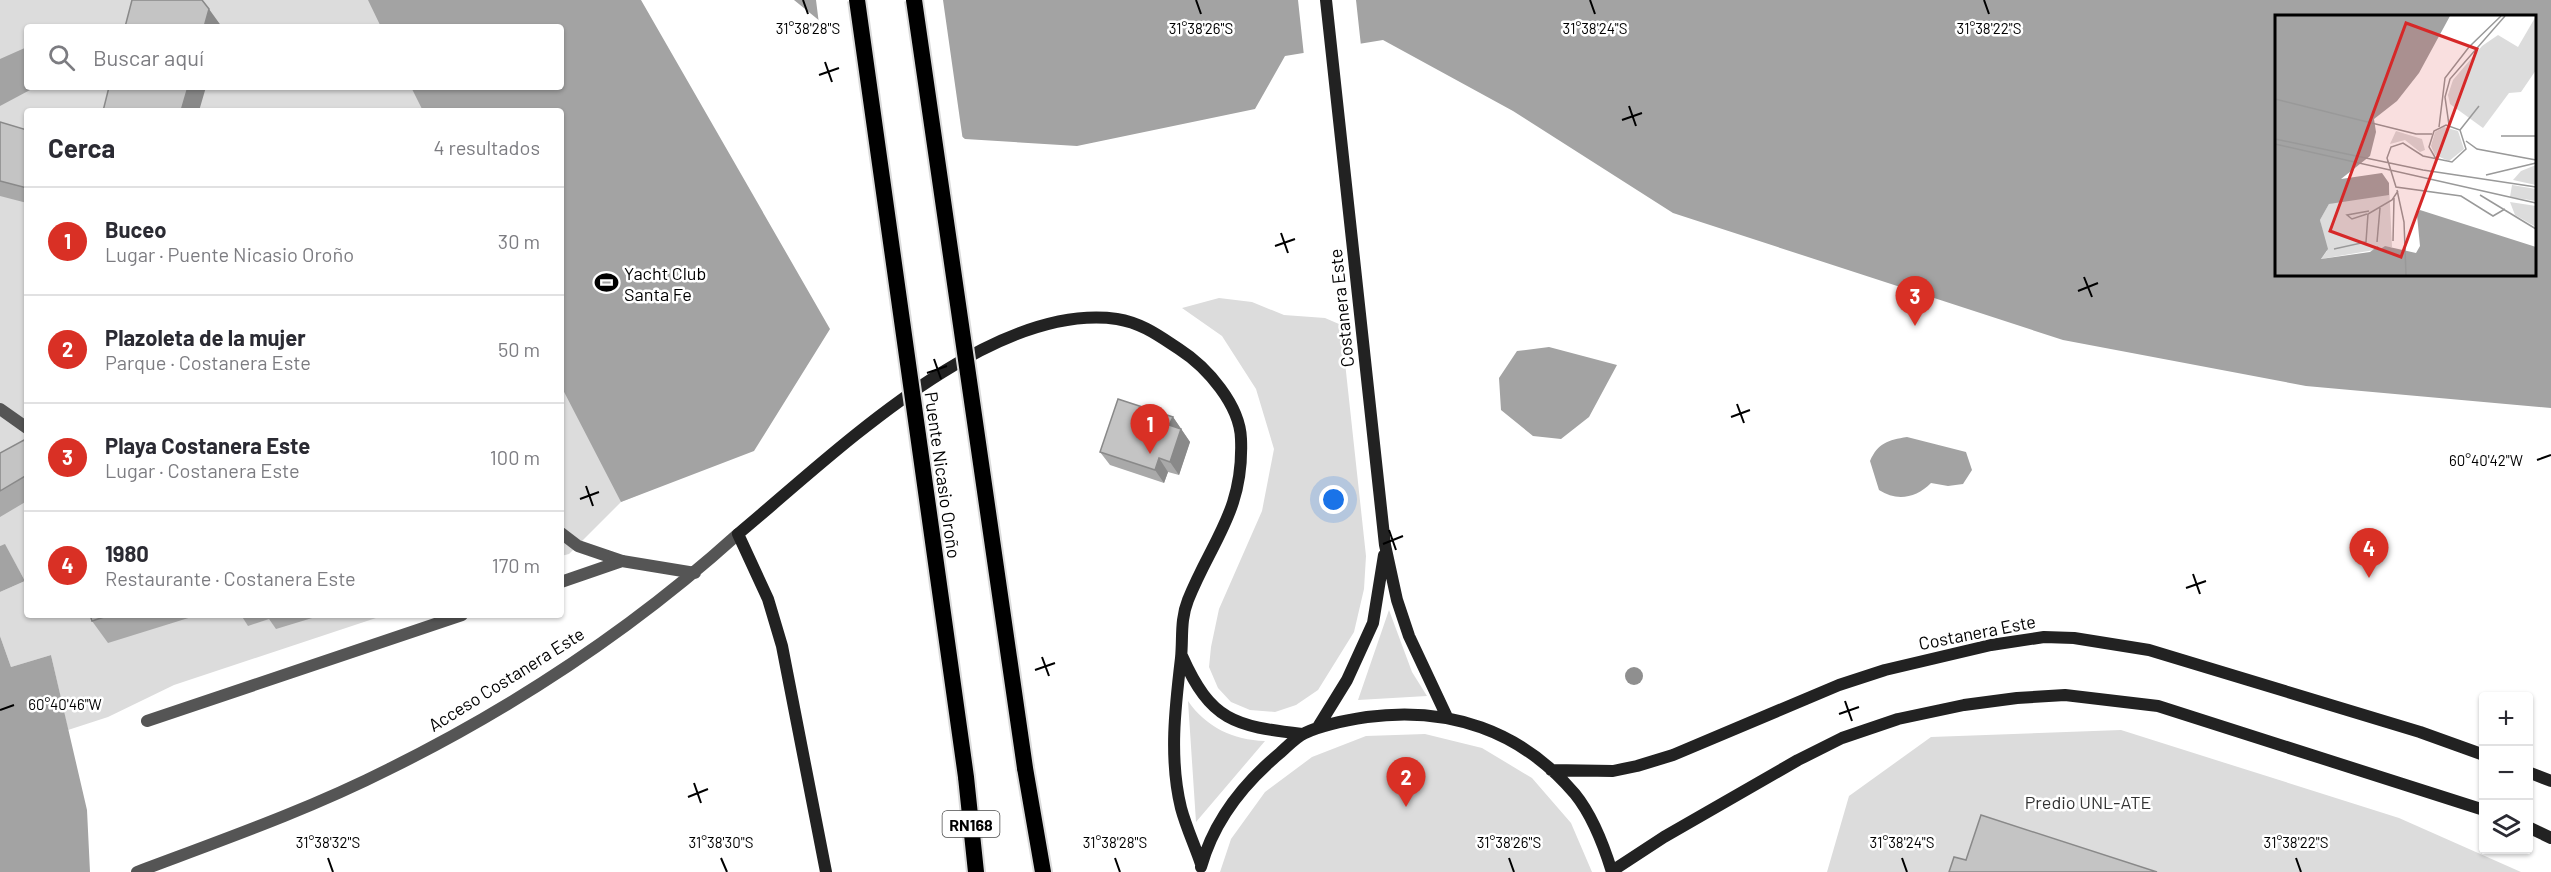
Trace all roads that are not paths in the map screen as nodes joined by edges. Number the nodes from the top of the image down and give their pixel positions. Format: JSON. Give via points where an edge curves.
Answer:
{"nodes":[{"id":1,"x":857,"y":0,"type":"edge"},
{"id":2,"x":914,"y":0,"type":"edge"},
{"id":3,"x":1326,"y":0,"type":"edge"},
{"id":4,"x":0,"y":409,"type":"edge"},
{"id":5,"x":24,"y":426,"type":"edge"},
{"id":6,"x":738,"y":534,"type":"junction"},
{"id":7,"x":564,"y":535,"type":"edge"},
{"id":8,"x":1385,"y":545,"type":"junction"},
{"id":9,"x":622,"y":561,"type":"junction"},
{"id":10,"x":695,"y":573,"type":"junction"},
{"id":11,"x":564,"y":581,"type":"edge"},
{"id":12,"x":453,"y":618,"type":"edge"},
{"id":13,"x":1181,"y":654,"type":"junction"},
{"id":14,"x":1447,"y":717,"type":"junction"},
{"id":15,"x":147,"y":721,"type":"dead end"},
{"id":16,"x":1318,"y":727,"type":"junction"},
{"id":17,"x":1302,"y":734,"type":"junction"},
{"id":18,"x":2479,"y":754,"type":"edge"},
{"id":19,"x":1551,"y":770,"type":"junction"},
{"id":20,"x":2533,"y":774,"type":"edge"},
{"id":21,"x":2551,"y":781,"type":"edge"},
{"id":22,"x":2479,"y":808,"type":"edge"},
{"id":23,"x":2533,"y":829,"type":"edge"},
{"id":24,"x":2551,"y":838,"type":"edge"},
{"id":25,"x":1200,"y":868,"type":"edge"},
{"id":26,"x":137,"y":872,"type":"edge"},
{"id":27,"x":826,"y":872,"type":"edge"},
{"id":28,"x":976,"y":872,"type":"edge"},
{"id":29,"x":1043,"y":872,"type":"edge"},
{"id":30,"x":1612,"y":872,"type":"edge"}],
"edges":[{"from":1,"to":28,"type":"highway","name":"Puente Nicasio Oroño","number":"RN168","bridge":true},
{"from":2,"to":29,"type":"highway","bridge":true},
{"from":3,"to":8,"type":"main road","name":"Costanera Este"},
{"from":4,"to":5,"type":"street"},
{"from":6,"to":10,"type":"street","name":"Acceso Costanera Este"},
{"from":6,"to":13,"type":"main road","via":[[912,390],[951,367],[1014,334],[1050,323],[1117,319],[1137,324],[1192,358],[1226,394],[1241,436],[1240,480],[1232,512],[1185,608]]},
{"from":6,"to":27,"type":"main road","via":[[768,599],[782,646]]},
{"from":7,"to":9,"type":"street","via":[[578,546]]},
{"from":8,"to":14,"type":"main road","name":"Costanera Este","via":[[1409,636]]},
{"from":8,"to":16,"type":"main road","name":"Costanera Este","via":[[1373,623],[1347,680]]},
{"from":9,"to":10,"type":"street"},
{"from":9,"to":11,"type":"street"},
{"from":10,"to":26,"type":"street","name":"Acceso Costanera Este","via":[[562,669],[461,732],[272,822]]},
{"from":12,"to":15,"type":"street"},
{"from":13,"to":17,"type":"main road","via":[[1206,701],[1220,713],[1272,731]]},
{"from":13,"to":25,"type":"main road","via":[[1174,711],[1175,760],[1181,808]]},
{"from":14,"to":16,"type":"main road","via":[[1402,712]]},
{"from":14,"to":19,"type":"main road","via":[[1485,728],[1520,746]]},
{"from":16,"to":17,"type":"main road"},
{"from":17,"to":25,"type":"main road","via":[[1243,787],[1218,824]]},
{"from":18,"to":19,"type":"main road","name":"Costanera Este","via":[[2420,732],[2149,650],[2096,640],[2044,637],[1991,645],[1886,670],[1636,766],[1613,771]]},
{"from":19,"to":30,"type":"main road","via":[[1576,796]]},
{"from":20,"to":21,"type":"main road"},
{"from":22,"to":30,"type":"main road","via":[[2158,706],[2065,695],[2017,698],[1898,719],[1842,738],[1664,837]]},
{"from":23,"to":24,"type":"main road"}]}
